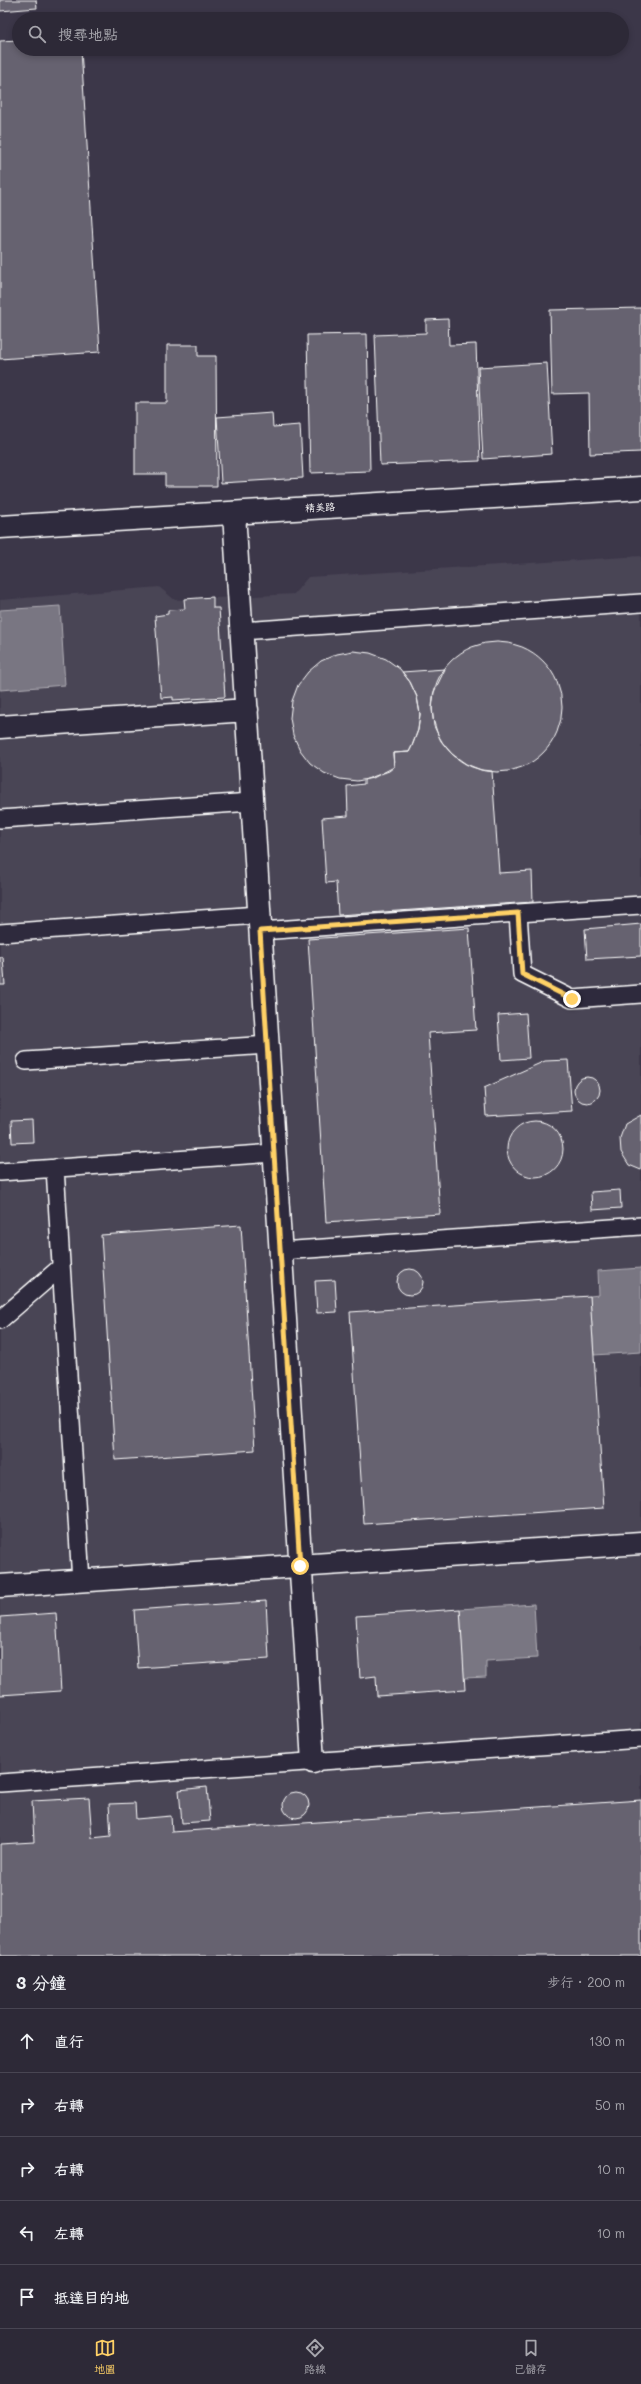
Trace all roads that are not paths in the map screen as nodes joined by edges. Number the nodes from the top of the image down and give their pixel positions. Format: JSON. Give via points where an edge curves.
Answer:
{"nodes":[{"id":1,"x":641,"y":488,"type":"edge"},
{"id":2,"x":234,"y":512,"type":"junction"},
{"id":3,"x":0,"y":528,"type":"edge"},
{"id":4,"x":641,"y":603,"type":"edge"},
{"id":5,"x":242,"y":631,"type":"junction"},
{"id":6,"x":246,"y":710,"type":"junction"},
{"id":7,"x":0,"y":727,"type":"edge"},
{"id":8,"x":252,"y":802,"type":"junction"},
{"id":9,"x":0,"y":819,"type":"edge"},
{"id":10,"x":641,"y":904,"type":"edge"},
{"id":11,"x":518,"y":913,"type":"junction"},
{"id":12,"x":260,"y":923,"type":"junction"},
{"id":13,"x":0,"y":933,"type":"edge"},
{"id":14,"x":641,"y":994,"type":"edge"},
{"id":15,"x":268,"y":1045,"type":"junction"},
{"id":16,"x":26,"y":1061,"type":"dead end"},
{"id":17,"x":274,"y":1153,"type":"junction"},
{"id":18,"x":55,"y":1168,"type":"junction"},
{"id":19,"x":0,"y":1172,"type":"edge"},
{"id":20,"x":641,"y":1226,"type":"edge"},
{"id":21,"x":280,"y":1251,"type":"junction"},
{"id":22,"x":61,"y":1266,"type":"junction"},
{"id":23,"x":0,"y":1320,"type":"edge"},
{"id":24,"x":641,"y":1542,"type":"edge"},
{"id":25,"x":300,"y":1566,"type":"junction"},
{"id":26,"x":81,"y":1581,"type":"junction"},
{"id":27,"x":0,"y":1586,"type":"edge"},
{"id":28,"x":641,"y":1739,"type":"edge"},
{"id":29,"x":313,"y":1762,"type":"junction"},
{"id":30,"x":0,"y":1783,"type":"edge"}],
"edges":[{"from":1,"to":2,"type":"street","name":"精美路"},
{"from":2,"to":3,"type":"street","name":"精美路"},
{"from":2,"to":5,"type":"street"},
{"from":4,"to":5,"type":"lane"},
{"from":5,"to":6,"type":"street"},
{"from":6,"to":7,"type":"street"},
{"from":6,"to":8,"type":"street"},
{"from":8,"to":9,"type":"lane"},
{"from":8,"to":12,"type":"street"},
{"from":10,"to":11,"type":"lane"},
{"from":11,"to":12,"type":"lane"},
{"from":11,"to":14,"type":"lane","via":[[522,974],[572,999]]},
{"from":12,"to":13,"type":"lane"},
{"from":12,"to":15,"type":"street"},
{"from":15,"to":16,"type":"lane"},
{"from":15,"to":17,"type":"street"},
{"from":17,"to":18,"type":"lane"},
{"from":17,"to":21,"type":"street"},
{"from":18,"to":19,"type":"lane"},
{"from":18,"to":22,"type":"lane"},
{"from":20,"to":21,"type":"lane"},
{"from":21,"to":25,"type":"street"},
{"from":22,"to":23,"type":"lane"},
{"from":22,"to":26,"type":"lane"},
{"from":24,"to":25,"type":"street"},
{"from":25,"to":26,"type":"street"},
{"from":25,"to":29,"type":"street"},
{"from":26,"to":27,"type":"street"},
{"from":28,"to":29,"type":"lane"},
{"from":29,"to":30,"type":"lane"}]}
